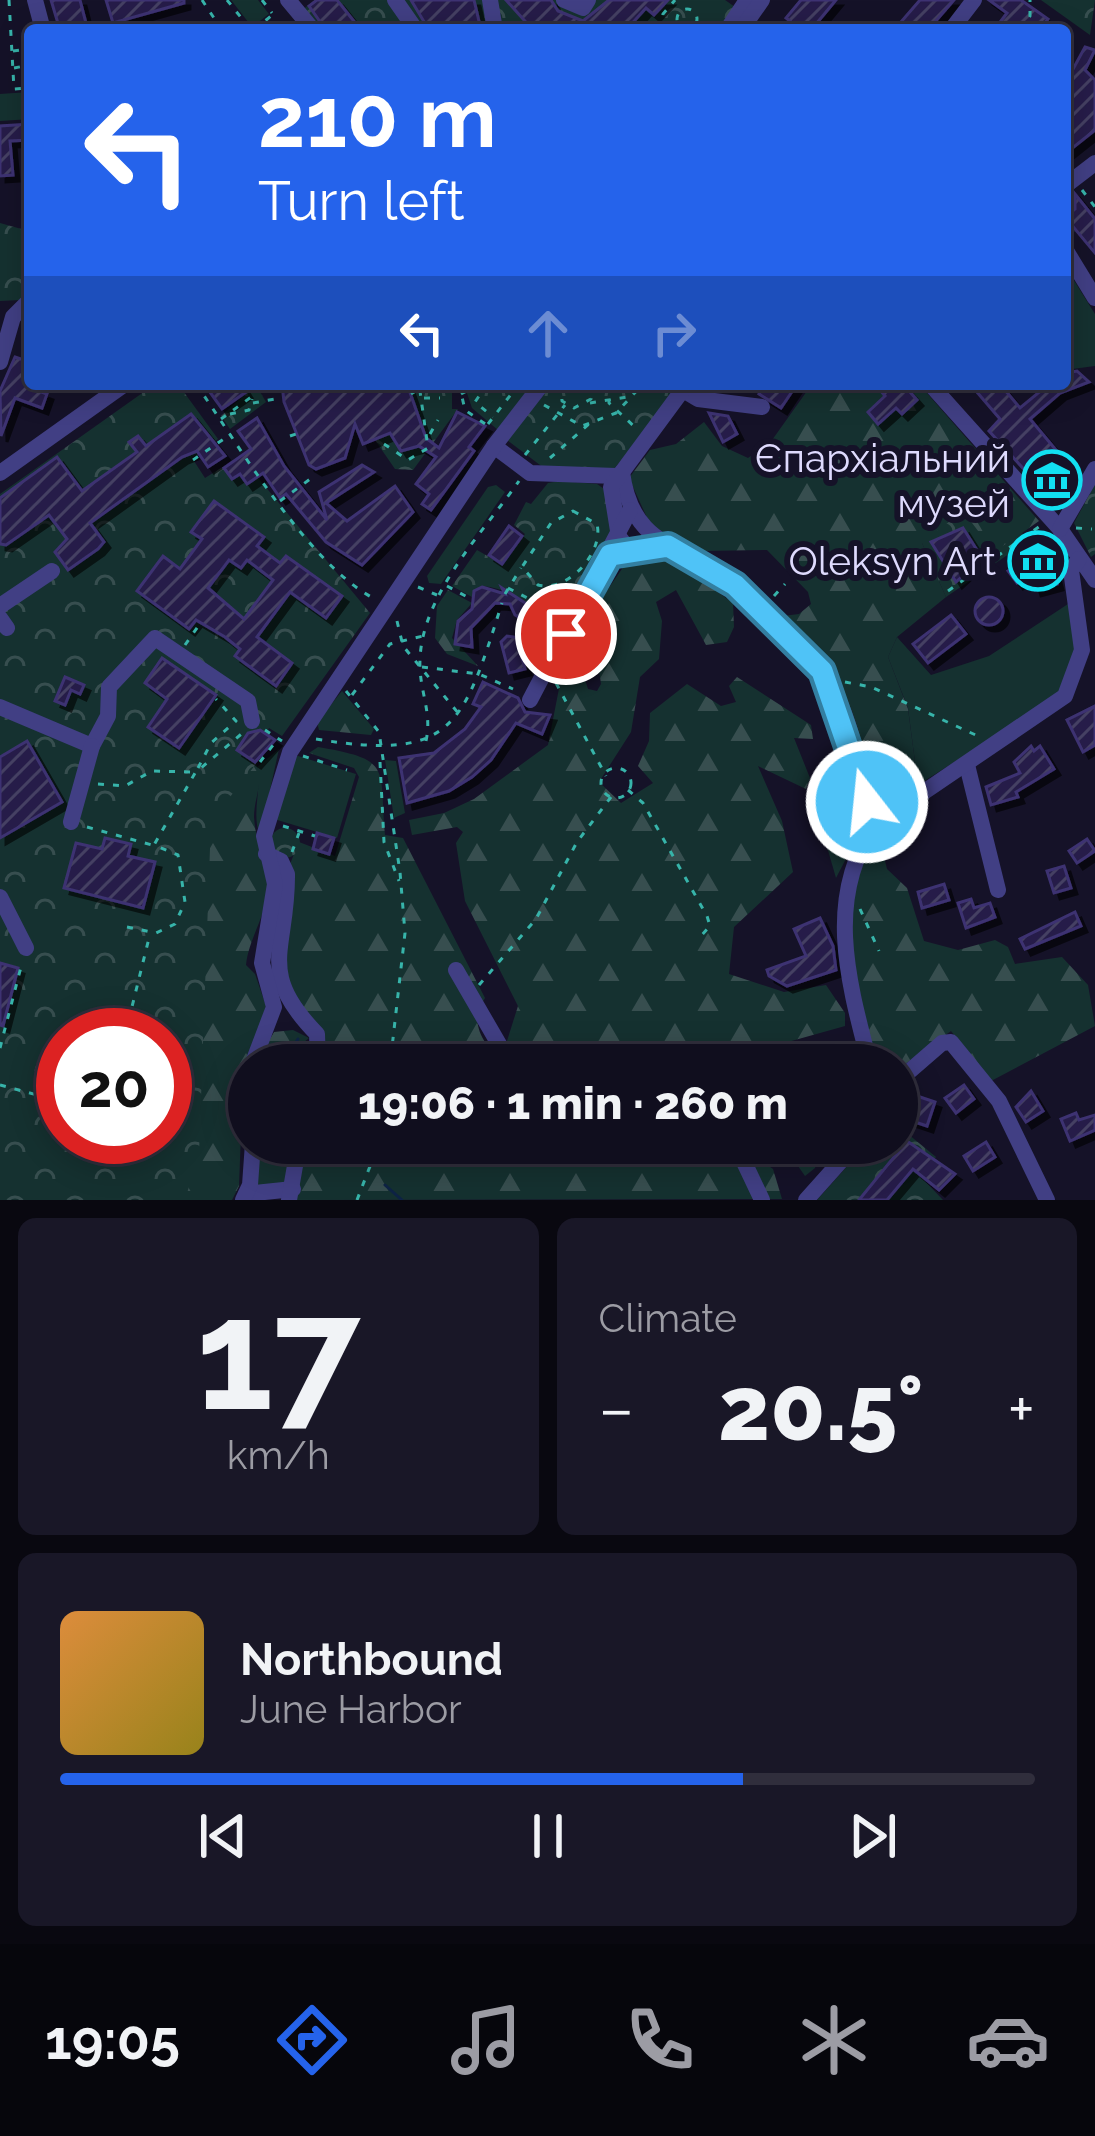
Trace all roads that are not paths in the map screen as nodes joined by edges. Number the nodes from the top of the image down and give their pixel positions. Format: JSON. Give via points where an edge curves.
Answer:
{"nodes":[{"id":1,"x":565,"y":0,"type":"edge"},
{"id":2,"x":588,"y":0,"type":"edge"},
{"id":3,"x":974,"y":0,"type":"edge"},
{"id":4,"x":279,"y":7,"type":"edge"},
{"id":5,"x":304,"y":24,"type":"edge"},
{"id":6,"x":956,"y":24,"type":"edge"},
{"id":7,"x":1095,"y":163,"type":"edge"},
{"id":8,"x":1073,"y":187,"type":"edge"},
{"id":9,"x":1071,"y":249,"type":"edge"},
{"id":10,"x":1095,"y":298,"type":"edge"},
{"id":11,"x":24,"y":306,"type":"edge"},
{"id":12,"x":0,"y":362,"type":"edge"},
{"id":13,"x":117,"y":390,"type":"edge"},
{"id":14,"x":536,"y":390,"type":"edge"},
{"id":15,"x":683,"y":390,"type":"edge"},
{"id":16,"x":688,"y":390,"type":"edge"},
{"id":17,"x":935,"y":390,"type":"edge"},
{"id":18,"x":762,"y":407,"type":"dead end"},
{"id":19,"x":494,"y":436,"type":"junction"},
{"id":20,"x":1095,"y":469,"type":"edge"},
{"id":21,"x":0,"y":473,"type":"edge"},
{"id":22,"x":619,"y":474,"type":"junction"},
{"id":23,"x":629,"y":510,"type":"junction"},
{"id":24,"x":1067,"y":541,"type":"junction"},
{"id":25,"x":625,"y":544,"type":"junction"},
{"id":26,"x":662,"y":545,"type":"junction"},
{"id":27,"x":52,"y":571,"type":"dead end"},
{"id":28,"x":1095,"y":580,"type":"edge"},
{"id":29,"x":0,"y":606,"type":"edge"},
{"id":30,"x":530,"y":700,"type":"dead end"},
{"id":31,"x":0,"y":707,"type":"edge"},
{"id":32,"x":252,"y":721,"type":"road end"},
{"id":33,"x":92,"y":746,"type":"junction"},
{"id":34,"x":967,"y":765,"type":"junction"},
{"id":35,"x":71,"y":823,"type":"road end"},
{"id":36,"x":874,"y":826,"type":"junction"},
{"id":37,"x":266,"y":854,"type":"junction"},
{"id":38,"x":998,"y":890,"type":"dead end"},
{"id":39,"x":0,"y":897,"type":"edge"},
{"id":40,"x":26,"y":948,"type":"road end"},
{"id":41,"x":456,"y":970,"type":"dead end"},
{"id":42,"x":260,"y":1044,"type":"edge"},
{"id":43,"x":317,"y":1044,"type":"edge"},
{"id":44,"x":499,"y":1044,"type":"edge"},
{"id":45,"x":865,"y":1044,"type":"edge"},
{"id":46,"x":918,"y":1064,"type":"edge"},
{"id":47,"x":250,"y":1164,"type":"edge"},
{"id":48,"x":295,"y":1164,"type":"edge"},
{"id":49,"x":745,"y":1164,"type":"edge"},
{"id":50,"x":838,"y":1164,"type":"edge"},
{"id":51,"x":291,"y":1195,"type":"edge"},
{"id":52,"x":244,"y":1197,"type":"edge"},
{"id":53,"x":762,"y":1200,"type":"edge"},
{"id":54,"x":806,"y":1200,"type":"edge"},
{"id":55,"x":1047,"y":1200,"type":"edge"}],
"edges":[{"from":1,"to":2,"type":"street","via":[[583,8]]},
{"from":3,"to":6,"type":"street"},
{"from":4,"to":5,"type":"street"},
{"from":7,"to":8,"type":"street"},
{"from":9,"to":10,"type":"street"},
{"from":11,"to":12,"type":"street"},
{"from":13,"to":21,"type":"street"},
{"from":14,"to":19,"type":"street"},
{"from":15,"to":22,"type":"street"},
{"from":16,"to":18,"type":"street","via":[[698,399]]},
{"from":17,"to":24,"type":"street"},
{"from":19,"to":22,"type":"street","via":[[522,467]]},
{"from":19,"to":37,"type":"street","via":[[388,610],[290,743]]},
{"from":20,"to":24,"type":"street"},
{"from":22,"to":23,"type":"street"},
{"from":22,"to":25,"type":"street","via":[[611,491]]},
{"from":23,"to":25,"type":"street"},
{"from":23,"to":26,"type":"street"},
{"from":24,"to":28,"type":"street"},
{"from":24,"to":34,"type":"street","via":[[1082,625],[1076,675],[1046,713]]},
{"from":25,"to":26,"type":"street"},
{"from":25,"to":30,"type":"street","via":[[610,555]]},
{"from":26,"to":36,"type":"street","via":[[735,585],[822,671]]},
{"from":27,"to":29,"type":"street"},
{"from":31,"to":33,"type":"street"},
{"from":32,"to":33,"type":"street","via":[[248,701],[159,638],[147,641],[109,687],[108,716]]},
{"from":33,"to":35,"type":"street"},
{"from":34,"to":36,"type":"street"},
{"from":34,"to":38,"type":"street"},
{"from":36,"to":45,"type":"street","via":[[855,855],[842,910]]},
{"from":37,"to":42,"type":"street","via":[[275,884],[262,963],[274,1007]]},
{"from":37,"to":43,"type":"street","via":[[287,874],[278,976]]},
{"from":39,"to":40,"type":"street"},
{"from":41,"to":44,"type":"street"},
{"from":46,"to":55,"type":"street","via":[[951,1042],[999,1101]]},
{"from":47,"to":52,"type":"street"},
{"from":48,"to":51,"type":"street"},
{"from":49,"to":53,"type":"street"},
{"from":50,"to":54,"type":"street"},
{"from":51,"to":52,"type":"street"}]}
